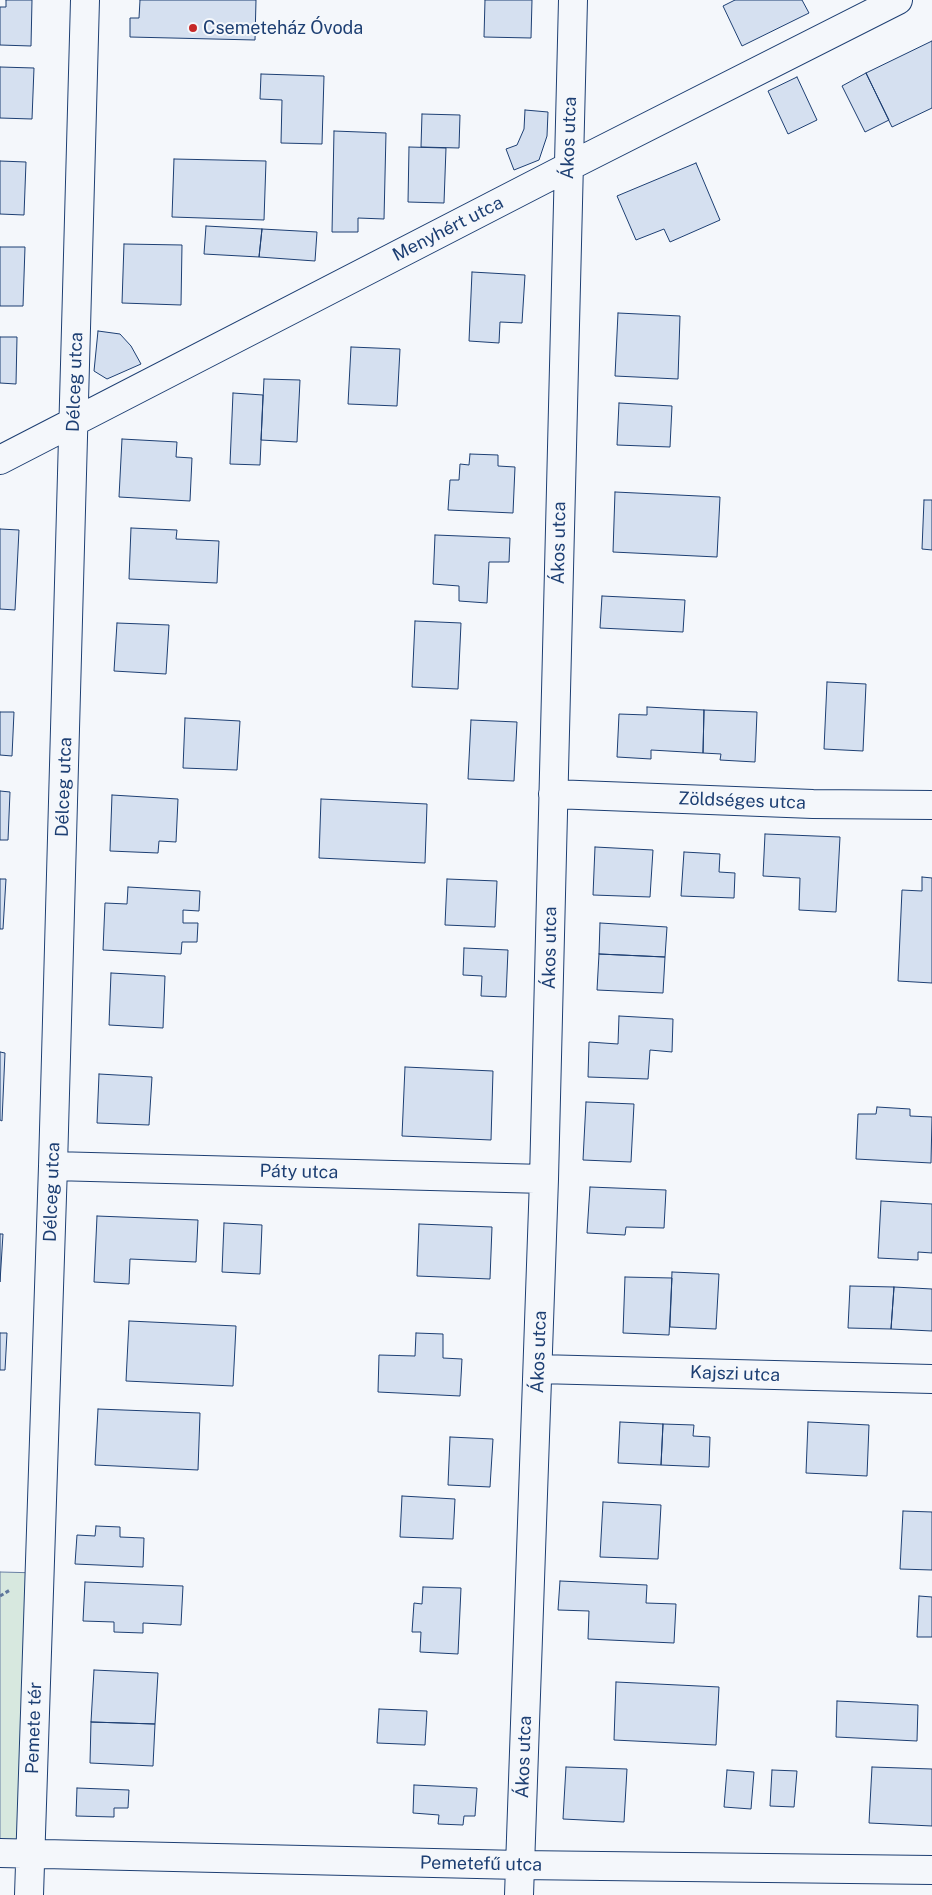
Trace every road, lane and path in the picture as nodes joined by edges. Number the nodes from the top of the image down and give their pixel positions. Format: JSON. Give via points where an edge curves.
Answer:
{"nodes":[{"id":1,"x":85,"y":0,"type":"edge"},
{"id":2,"x":573,"y":0,"type":"edge"},
{"id":3,"x":898,"y":0,"type":"edge"},
{"id":4,"x":568,"y":167,"type":"junction"},
{"id":5,"x":74,"y":422,"type":"junction"},
{"id":6,"x":0,"y":460,"type":"edge"},
{"id":7,"x":553,"y":794,"type":"junction"},
{"id":8,"x":932,"y":806,"type":"edge"},
{"id":9,"x":53,"y":1166,"type":"junction"},
{"id":10,"x":544,"y":1178,"type":"junction"},
{"id":11,"x":538,"y":1369,"type":"junction"},
{"id":12,"x":932,"y":1379,"type":"edge"},
{"id":13,"x":40,"y":1573,"type":"joint"},
{"id":14,"x":0,"y":1853,"type":"edge"},
{"id":15,"x":30,"y":1854,"type":"junction"},
{"id":16,"x":520,"y":1866,"type":"junction"},
{"id":17,"x":932,"y":1870,"type":"edge"},
{"id":18,"x":28,"y":1895,"type":"edge"},
{"id":19,"x":519,"y":1895,"type":"edge"}],
"edges":[{"from":1,"to":5,"type":"street","name":"Délceg utca"},
{"from":2,"to":4,"type":"street","name":"Ákos utca"},
{"from":3,"to":4,"type":"street","name":"Menyhért utca"},
{"from":4,"to":5,"type":"street","name":"Menyhért utca"},
{"from":4,"to":7,"type":"street","name":"Ákos utca"},
{"from":5,"to":6,"type":"street","name":"Menyhért utca"},
{"from":5,"to":9,"type":"street","name":"Délceg utca"},
{"from":7,"to":8,"type":"street","name":"Zöldséges utca"},
{"from":7,"to":10,"type":"street","name":"Ákos utca"},
{"from":9,"to":10,"type":"street","name":"Páty utca"},
{"from":9,"to":13,"type":"street","name":"Délceg utca"},
{"from":10,"to":11,"type":"street","name":"Ákos utca"},
{"from":11,"to":12,"type":"street","name":"Kajszi utca"},
{"from":11,"to":16,"type":"street","name":"Ákos utca"},
{"from":13,"to":15,"type":"street","name":"Pemete tér"},
{"from":14,"to":15,"type":"street"},
{"from":15,"to":16,"type":"street","name":"Pemetefű utca"},
{"from":15,"to":18,"type":"street"},
{"from":16,"to":17,"type":"street","name":"Pemetefű utca"},
{"from":16,"to":19,"type":"street","name":"Ákos utca"}]}
